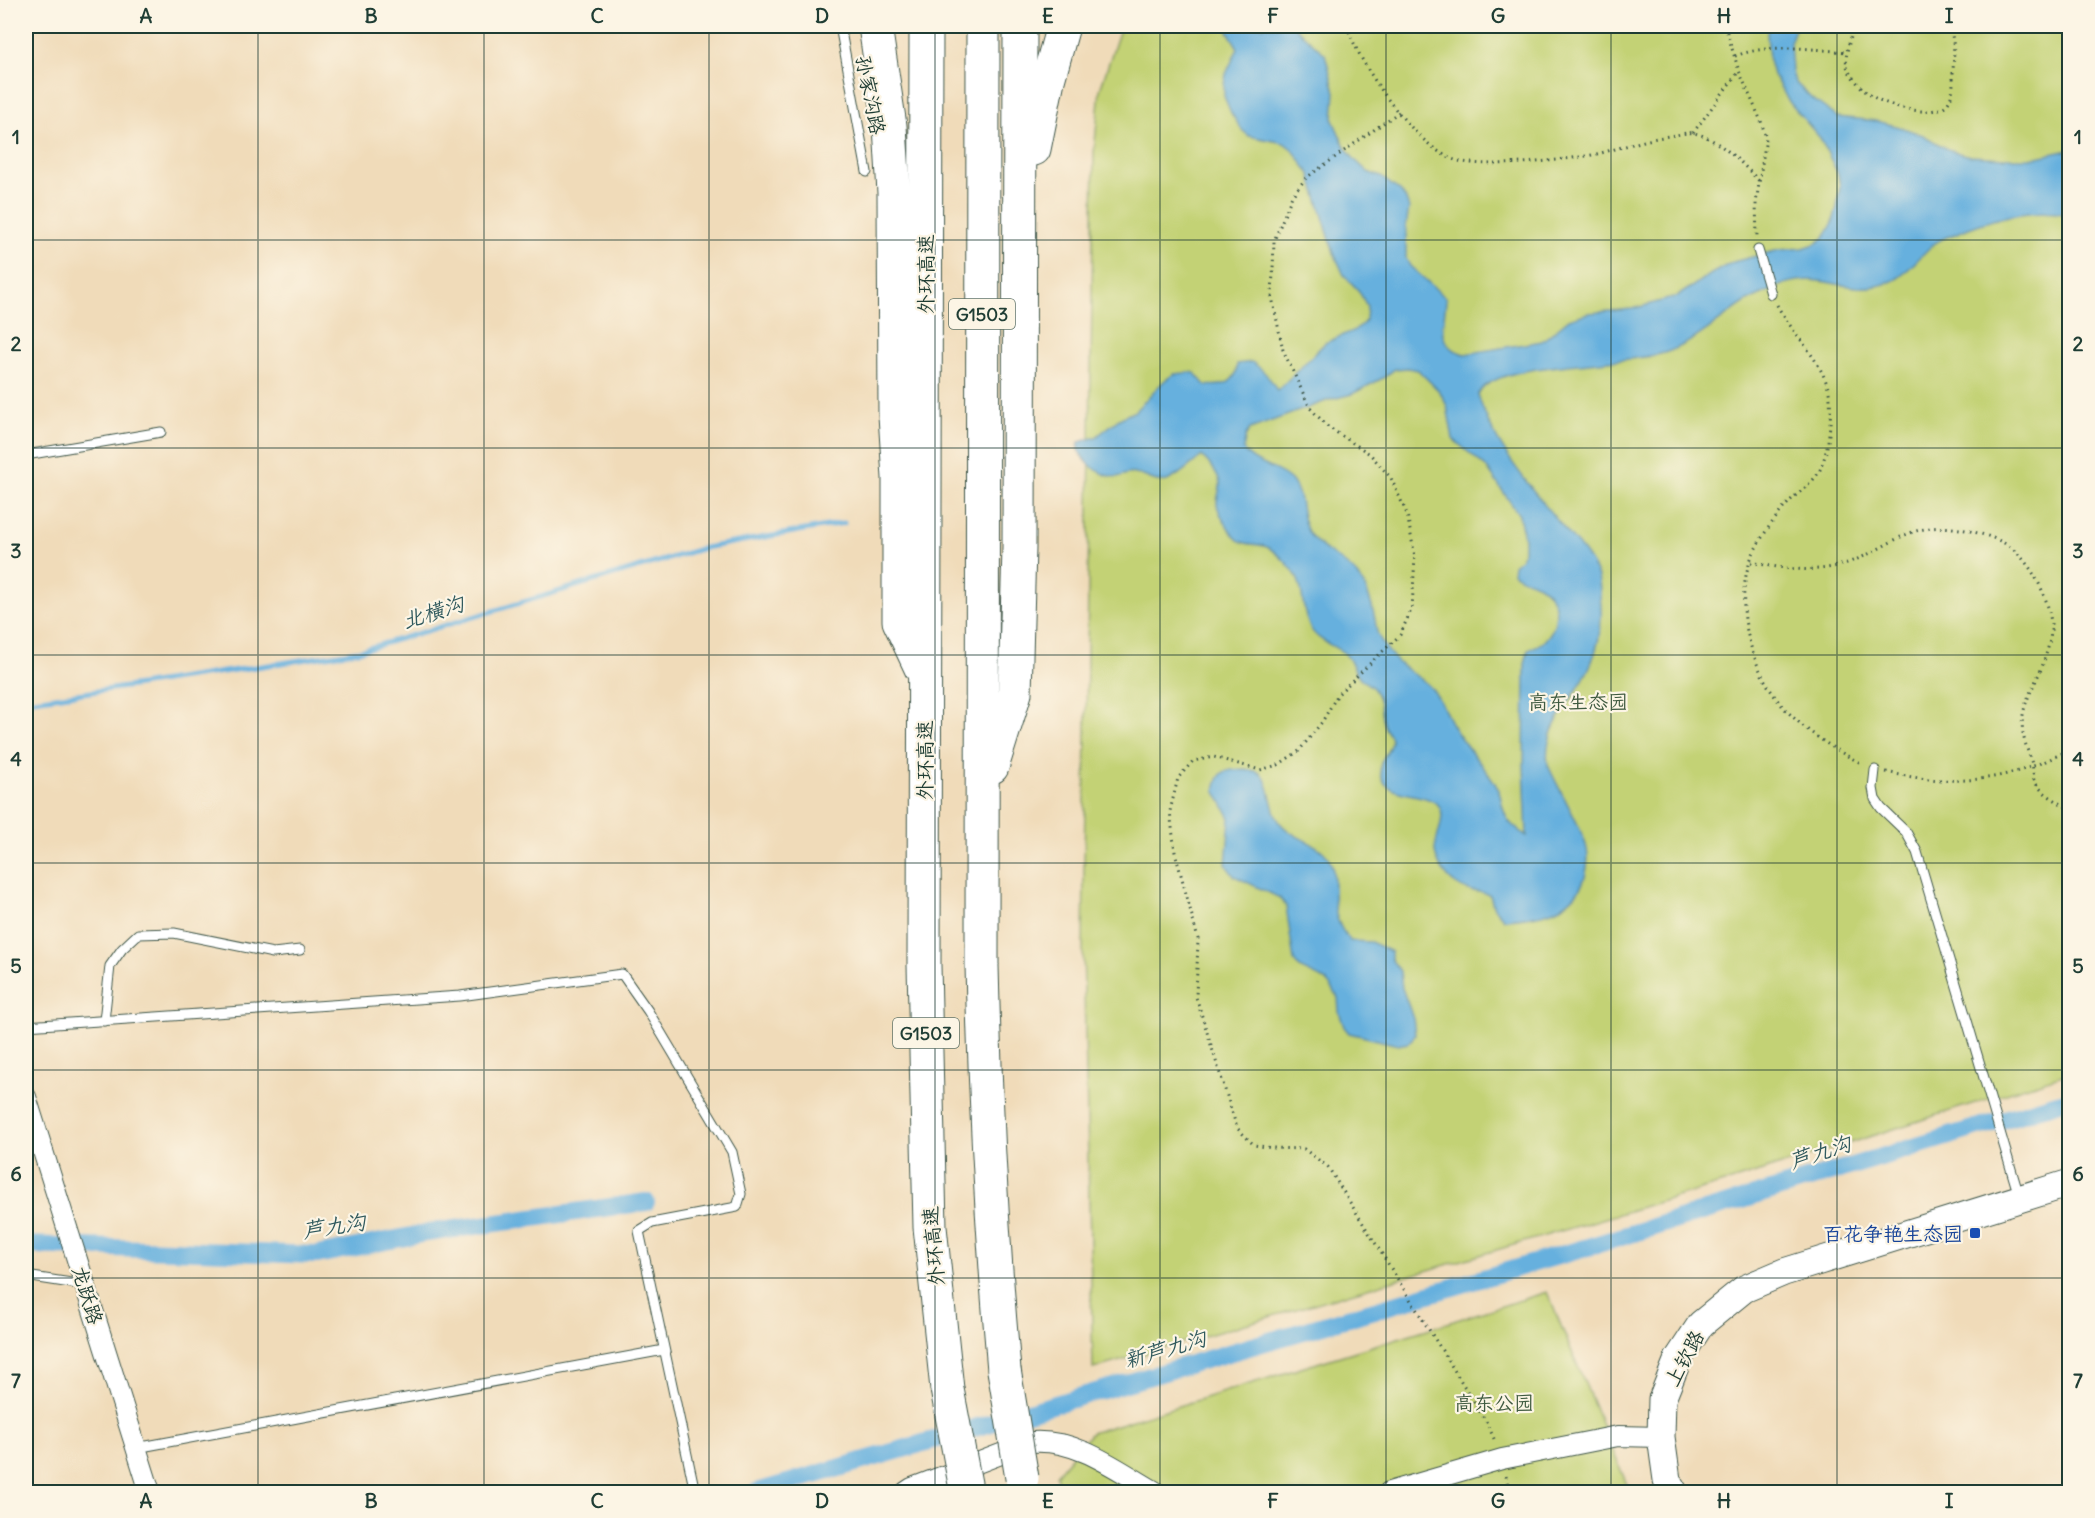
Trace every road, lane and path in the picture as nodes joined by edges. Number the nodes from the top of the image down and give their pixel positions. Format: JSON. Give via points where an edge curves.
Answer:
{"nodes":[{"id":1,"x":840,"y":26,"type":"edge"},
{"id":2,"x":875,"y":26,"type":"edge"},
{"id":3,"x":926,"y":26,"type":"edge"},
{"id":4,"x":983,"y":26,"type":"edge"},
{"id":5,"x":1020,"y":26,"type":"edge"},
{"id":6,"x":1063,"y":26,"type":"edge"},
{"id":7,"x":1347,"y":26,"type":"edge"},
{"id":8,"x":1725,"y":26,"type":"edge"},
{"id":9,"x":1855,"y":26,"type":"edge"},
{"id":10,"x":1949,"y":26,"type":"edge"},
{"id":11,"x":1847,"y":52,"type":"junction"},
{"id":12,"x":1735,"y":56,"type":"junction"},
{"id":13,"x":1739,"y":70,"type":"junction"},
{"id":14,"x":1399,"y":112,"type":"junction"},
{"id":15,"x":1693,"y":133,"type":"junction"},
{"id":16,"x":867,"y":172,"type":"dead end"},
{"id":17,"x":1020,"y":174,"type":"junction"},
{"id":18,"x":1760,"y":181,"type":"junction"},
{"id":19,"x":1758,"y":250,"type":"joint"},
{"id":20,"x":1771,"y":294,"type":"joint"},
{"id":21,"x":161,"y":432,"type":"dead end"},
{"id":22,"x":26,"y":455,"type":"edge"},
{"id":23,"x":1750,"y":562,"type":"junction"},
{"id":24,"x":925,"y":676,"type":"junction"},
{"id":25,"x":2070,"y":749,"type":"edge"},
{"id":26,"x":2033,"y":767,"type":"junction"},
{"id":27,"x":1875,"y":770,"type":"junction"},
{"id":28,"x":982,"y":800,"type":"junction"},
{"id":29,"x":2070,"y":810,"type":"edge"},
{"id":30,"x":300,"y":950,"type":"dead end"},
{"id":31,"x":104,"y":1021,"type":"junction"},
{"id":32,"x":26,"y":1026,"type":"edge"},
{"id":33,"x":26,"y":1097,"type":"edge"},
{"id":34,"x":2070,"y":1183,"type":"edge"},
{"id":35,"x":2020,"y":1198,"type":"junction"},
{"id":36,"x":26,"y":1276,"type":"edge"},
{"id":37,"x":84,"y":1284,"type":"junction"},
{"id":38,"x":664,"y":1350,"type":"junction"},
{"id":39,"x":1661,"y":1437,"type":"junction"},
{"id":40,"x":136,"y":1448,"type":"junction"},
{"id":41,"x":1502,"y":1459,"type":"junction"},
{"id":42,"x":1024,"y":1485,"type":"edge"},
{"id":43,"x":693,"y":1488,"type":"edge"},
{"id":44,"x":967,"y":1491,"type":"edge"},
{"id":45,"x":150,"y":1492,"type":"edge"},
{"id":46,"x":906,"y":1492,"type":"edge"},
{"id":47,"x":1156,"y":1492,"type":"edge"},
{"id":48,"x":1389,"y":1492,"type":"edge"},
{"id":49,"x":1509,"y":1492,"type":"edge"},
{"id":50,"x":1674,"y":1492,"type":"edge"}],
"edges":[{"from":1,"to":16,"type":"lane","name":"孙家沟路"},
{"from":2,"to":24,"type":"highway","via":[[890,126],[894,193],[899,621]]},
{"from":3,"to":24,"type":"highway","name":"外环高速","number":"G1503"},
{"from":4,"to":28,"type":"highway","number":"G1503"},
{"from":5,"to":17,"type":"highway"},
{"from":6,"to":17,"type":"highway","via":[[1034,153]]},
{"from":7,"to":14,"type":"path","via":[[1366,65]]},
{"from":8,"to":12,"type":"path"},
{"from":9,"to":11,"type":"path"},
{"from":10,"to":11,"type":"path","via":[[1954,50],[1952,93],[1949,101],[1937,110],[1908,109],[1866,92],[1848,69]]},
{"from":11,"to":12,"type":"path","via":[[1763,48]]},
{"from":12,"to":13,"type":"path"},
{"from":13,"to":15,"type":"path"},
{"from":13,"to":18,"type":"path","via":[[1766,138]]},
{"from":14,"to":15,"type":"path","via":[[1432,147],[1451,158],[1485,163],[1575,158],[1653,138]]},
{"from":14,"to":41,"type":"path","via":[[1306,178],[1292,196],[1274,241],[1272,297],[1283,350],[1310,408],[1328,427],[1370,454],[1391,478],[1407,514],[1415,557],[1412,608],[1400,635],[1338,694],[1299,751],[1278,765],[1260,770],[1214,757],[1193,761],[1178,778],[1170,811],[1175,852],[1198,939],[1196,997],[1237,1128],[1254,1145],[1304,1149],[1328,1167],[1487,1423]]},
{"from":15,"to":18,"type":"path","via":[[1726,150]]},
{"from":17,"to":28,"type":"highway","via":[[1015,693]]},
{"from":18,"to":19,"type":"path","via":[[1756,202]]},
{"from":19,"to":20,"type":"lane"},
{"from":20,"to":23,"type":"path","via":[[1818,367],[1830,396],[1831,411],[1817,476],[1769,527]]},
{"from":21,"to":22,"type":"lane"},
{"from":23,"to":26,"type":"path","via":[[1792,568],[1836,566],[1926,528],[1985,534],[2016,551],[2037,581],[2051,625],[2043,664],[2023,716],[2024,745]]},
{"from":23,"to":27,"type":"path","via":[[1743,592],[1744,619],[1760,672],[1784,708],[1808,731]]},
{"from":24,"to":44,"type":"highway","name":"外环高速","number":"G1503","bridge":true,"via":[[924,965],[930,1227],[947,1389]]},
{"from":25,"to":26,"type":"path"},
{"from":26,"to":27,"type":"path","via":[[1991,778],[1956,781]]},
{"from":26,"to":29,"type":"path","via":[[2032,776],[2038,787]]},
{"from":27,"to":35,"type":"lane","via":[[1875,799],[1906,832],[1917,852]]},
{"from":28,"to":42,"type":"highway","number":"G1503","bridge":true,"via":[[986,1113],[995,1269],[1004,1370]]},
{"from":30,"to":31,"type":"lane","via":[[273,953],[174,933],[138,934],[110,966]]},
{"from":31,"to":32,"type":"lane"},
{"from":31,"to":38,"type":"lane","via":[[460,996],[622,974],[732,1152],[741,1194],[737,1207],[652,1223],[639,1231]]},
{"from":33,"to":37,"type":"street","name":"龙跃路"},
{"from":34,"to":35,"type":"street","name":"上钦路"},
{"from":35,"to":39,"type":"street","name":"上钦路","via":[[1744,1288],[1701,1324],[1678,1359],[1662,1399]]},
{"from":36,"to":37,"type":"lane"},
{"from":37,"to":40,"type":"street","name":"龙跃路"},
{"from":38,"to":40,"type":"lane"},
{"from":38,"to":43,"type":"lane"},
{"from":39,"to":41,"type":"street","via":[[1618,1436]]},
{"from":39,"to":50,"type":"street","name":"上钦路","via":[[1668,1480]]},
{"from":40,"to":45,"type":"street","name":"龙跃路"},
{"from":41,"to":48,"type":"street"},
{"from":41,"to":49,"type":"path"},
{"from":46,"to":47,"type":"street","via":[[1032,1442],[1048,1441],[1082,1449]]}]}
